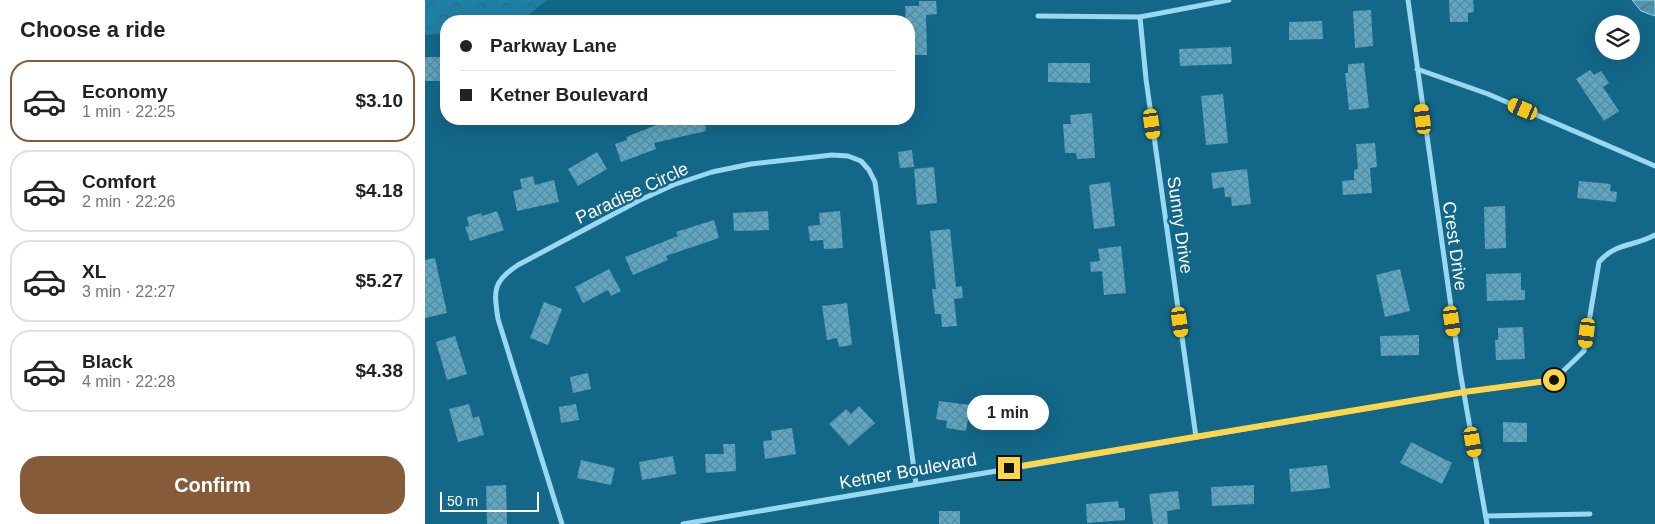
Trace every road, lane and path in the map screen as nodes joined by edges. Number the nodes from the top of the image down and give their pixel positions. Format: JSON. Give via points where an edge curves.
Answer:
{"nodes":[{"id":1,"x":1229,"y":0,"type":"edge"},
{"id":2,"x":1408,"y":0,"type":"edge"},
{"id":3,"x":1038,"y":16,"type":"dead end"},
{"id":4,"x":1140,"y":17,"type":"junction"},
{"id":5,"x":1417,"y":69,"type":"junction"},
{"id":6,"x":1655,"y":166,"type":"edge"},
{"id":7,"x":1655,"y":235,"type":"edge"},
{"id":8,"x":1464,"y":392,"type":"junction"},
{"id":9,"x":1196,"y":436,"type":"junction"},
{"id":10,"x":916,"y":484,"type":"junction"},
{"id":11,"x":1590,"y":514,"type":"dead end"},
{"id":12,"x":1485,"y":516,"type":"junction"},
{"id":13,"x":562,"y":524,"type":"edge"},
{"id":14,"x":683,"y":524,"type":"edge"},
{"id":15,"x":1487,"y":524,"type":"edge"}],
"edges":[{"from":1,"to":4,"type":"street"},
{"from":2,"to":5,"type":"street","name":"Crest Drive"},
{"from":3,"to":4,"type":"street"},
{"from":4,"to":9,"type":"street","name":"Sunny Drive"},
{"from":5,"to":6,"type":"street","via":[[1488,94]]},
{"from":5,"to":8,"type":"street","name":"Crest Drive"},
{"from":7,"to":8,"type":"street","name":"Ketner Boulevard","via":[[1644,242],[1608,251],[1599,262],[1586,347],[1554,380]]},
{"from":8,"to":9,"type":"street","name":"Ketner Boulevard"},
{"from":8,"to":12,"type":"street","name":"Crest Drive"},
{"from":9,"to":10,"type":"street","name":"Ketner Boulevard"},
{"from":10,"to":13,"type":"street","name":"Paradise Circle","via":[[875,182],[861,161],[847,156],[798,157],[719,170],[673,185],[518,265],[498,283],[494,293],[498,319]]},
{"from":10,"to":14,"type":"street","name":"Ketner Boulevard"},
{"from":11,"to":12,"type":"street"},
{"from":12,"to":15,"type":"street","name":"Crest Drive"}]}
